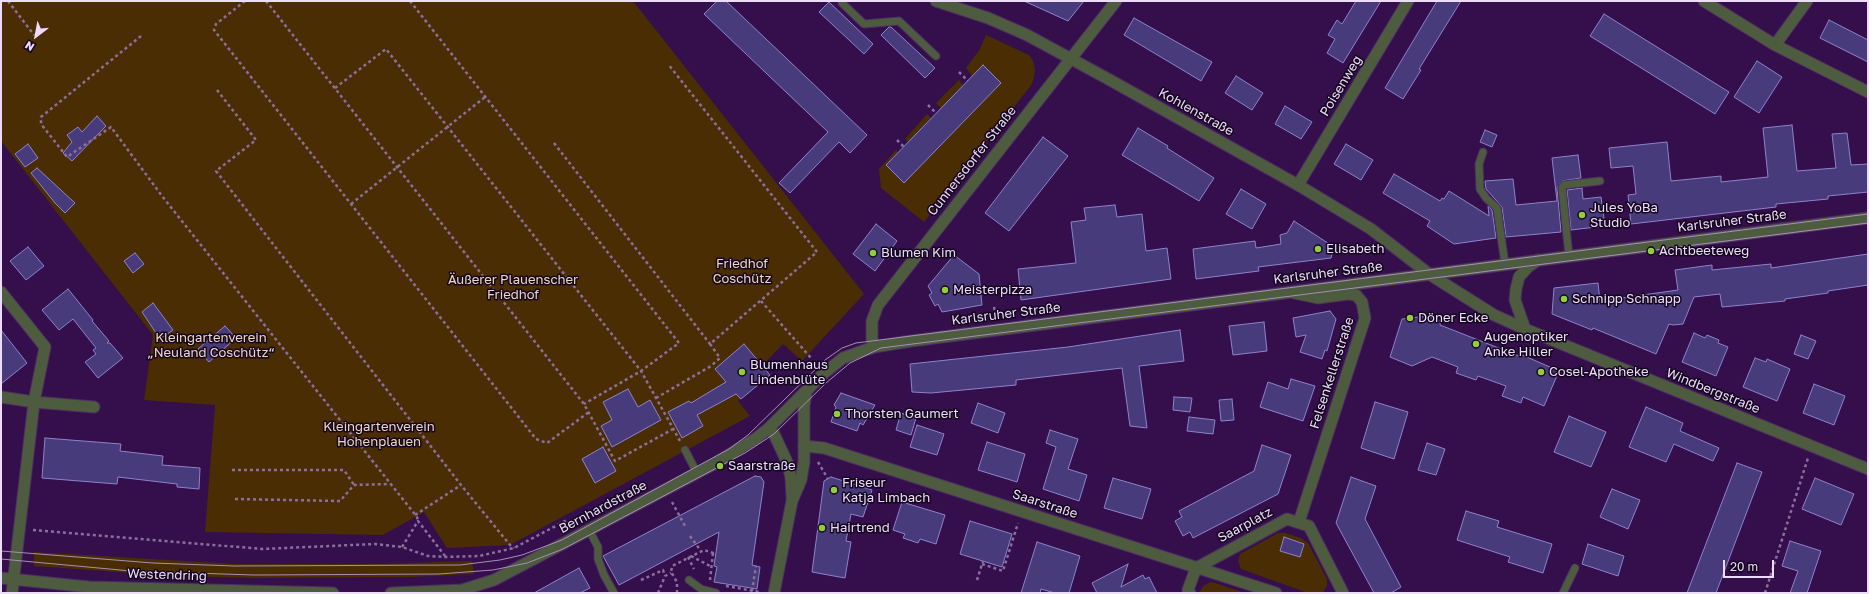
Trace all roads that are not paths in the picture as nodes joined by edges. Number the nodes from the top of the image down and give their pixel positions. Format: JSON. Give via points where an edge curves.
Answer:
{"nodes":[{"id":1,"x":843,"y":1,"type":"edge"},
{"id":2,"x":936,"y":1,"type":"edge"},
{"id":3,"x":1116,"y":1,"type":"edge"},
{"id":4,"x":1408,"y":1,"type":"edge"},
{"id":5,"x":1704,"y":1,"type":"edge"},
{"id":6,"x":1807,"y":1,"type":"edge"},
{"id":7,"x":1775,"y":45,"type":"junction"},
{"id":8,"x":936,"y":56,"type":"dead end"},
{"id":9,"x":1070,"y":59,"type":"junction"},
{"id":10,"x":1868,"y":92,"type":"edge"},
{"id":11,"x":1483,"y":152,"type":"dead end"},
{"id":12,"x":1600,"y":181,"type":"dead end"},
{"id":13,"x":1298,"y":185,"type":"junction"},
{"id":14,"x":1868,"y":218,"type":"edge"},
{"id":15,"x":1569,"y":256,"type":"junction"},
{"id":16,"x":1538,"y":260,"type":"junction"},
{"id":17,"x":1505,"y":264,"type":"junction"},
{"id":18,"x":1429,"y":274,"type":"junction"},
{"id":19,"x":1,"y":292,"type":"edge"},
{"id":20,"x":1293,"y":292,"type":"junction"},
{"id":21,"x":1525,"y":329,"type":"junction"},
{"id":22,"x":874,"y":347,"type":"junction"},
{"id":23,"x":806,"y":393,"type":"junction"},
{"id":24,"x":1,"y":398,"type":"edge"},
{"id":25,"x":34,"y":402,"type":"junction"},
{"id":26,"x":94,"y":407,"type":"dead end"},
{"id":27,"x":769,"y":428,"type":"junction"},
{"id":28,"x":804,"y":446,"type":"junction"},
{"id":29,"x":686,"y":450,"type":"road end"},
{"id":30,"x":1868,"y":469,"type":"edge"},
{"id":31,"x":697,"y":473,"type":"junction"},
{"id":32,"x":792,"y":501,"type":"junction"},
{"id":33,"x":1299,"y":522,"type":"junction"},
{"id":34,"x":589,"y":530,"type":"junction"},
{"id":35,"x":1196,"y":568,"type":"junction"},
{"id":36,"x":1575,"y":568,"type":"dead end"},
{"id":37,"x":1,"y":578,"type":"edge"},
{"id":38,"x":14,"y":580,"type":"junction"},
{"id":39,"x":689,"y":580,"type":"dead end"},
{"id":40,"x":12,"y":593,"type":"edge"},
{"id":41,"x":333,"y":593,"type":"edge"},
{"id":42,"x":391,"y":593,"type":"edge"},
{"id":43,"x":614,"y":593,"type":"edge"},
{"id":44,"x":716,"y":593,"type":"edge"},
{"id":45,"x":774,"y":593,"type":"edge"},
{"id":46,"x":1190,"y":593,"type":"edge"},
{"id":47,"x":1276,"y":593,"type":"edge"},
{"id":48,"x":1343,"y":593,"type":"edge"},
{"id":49,"x":1563,"y":593,"type":"edge"}],
"edges":[{"from":1,"to":8,"type":"lane","via":[[842,3],[864,24],[899,21]]},
{"from":2,"to":9,"type":"street","name":"Kohlenstraße","via":[[988,18],[1027,35]]},
{"from":3,"to":9,"type":"street","name":"Cunnersdorfer Straße"},
{"from":4,"to":13,"type":"street","name":"Poisenweg"},
{"from":5,"to":7,"type":"street"},
{"from":6,"to":7,"type":"street"},
{"from":7,"to":10,"type":"street"},
{"from":9,"to":13,"type":"street","name":"Kohlenstraße"},
{"from":9,"to":22,"type":"street","name":"Cunnersdorfer Straße","via":[[878,305],[872,320]]},
{"from":11,"to":17,"type":"lane","via":[[1478,164],[1480,189],[1497,208]]},
{"from":12,"to":15,"type":"lane","via":[[1564,185],[1562,188]]},
{"from":13,"to":18,"type":"street","name":"Kohlenstraße","via":[[1371,229]]},
{"from":14,"to":15,"type":"street","name":"Karlsruher Straße"},
{"from":15,"to":16,"type":"street","name":"Karlsruher Straße"},
{"from":16,"to":17,"type":"street","name":"Karlsruher Straße"},
{"from":16,"to":21,"type":"street","via":[[1519,278],[1516,289],[1516,300]]},
{"from":17,"to":18,"type":"street","name":"Karlsruher Straße"},
{"from":18,"to":20,"type":"street","name":"Karlsruher Straße"},
{"from":18,"to":21,"type":"street","name":"Windbergstraße","via":[[1494,315]]},
{"from":19,"to":25,"type":"street","via":[[45,347]]},
{"from":20,"to":22,"type":"street","name":"Karlsruher Straße"},
{"from":20,"to":33,"type":"street","name":"Felsenkellerstraße","via":[[1318,298],[1356,295],[1365,309],[1362,329]]},
{"from":21,"to":30,"type":"street","name":"Windbergstraße"},
{"from":22,"to":23,"type":"street","name":"Karlsruher Straße","via":[[843,358]]},
{"from":23,"to":27,"type":"street","name":"Bernhardstraße"},
{"from":23,"to":28,"type":"street"},
{"from":24,"to":25,"type":"street"},
{"from":25,"to":26,"type":"street"},
{"from":25,"to":38,"type":"street"},
{"from":27,"to":31,"type":"street","name":"Bernhardstraße"},
{"from":27,"to":32,"type":"street","via":[[788,464]]},
{"from":28,"to":32,"type":"street","via":[[801,480]]},
{"from":28,"to":35,"type":"street","name":"Saarstraße","via":[[824,448]]},
{"from":29,"to":31,"type":"lane"},
{"from":31,"to":34,"type":"street","name":"Bernhardstraße"},
{"from":32,"to":45,"type":"street"},
{"from":33,"to":35,"type":"street","name":"Saarplatz","via":[[1287,519]]},
{"from":33,"to":48,"type":"street","via":[[1309,526]]},
{"from":34,"to":42,"type":"street","name":"Bernhardstraße","via":[[481,586],[441,592]]},
{"from":34,"to":43,"type":"lane","via":[[598,547],[598,559]]},
{"from":35,"to":46,"type":"street","via":[[1188,590]]},
{"from":35,"to":47,"type":"street","name":"Saarstraße"},
{"from":36,"to":49,"type":"lane"},
{"from":37,"to":38,"type":"street","name":"Westendring"},
{"from":38,"to":40,"type":"street"},
{"from":38,"to":41,"type":"street","name":"Westendring","via":[[89,586]]},
{"from":39,"to":44,"type":"lane","via":[[701,589]]}]}
